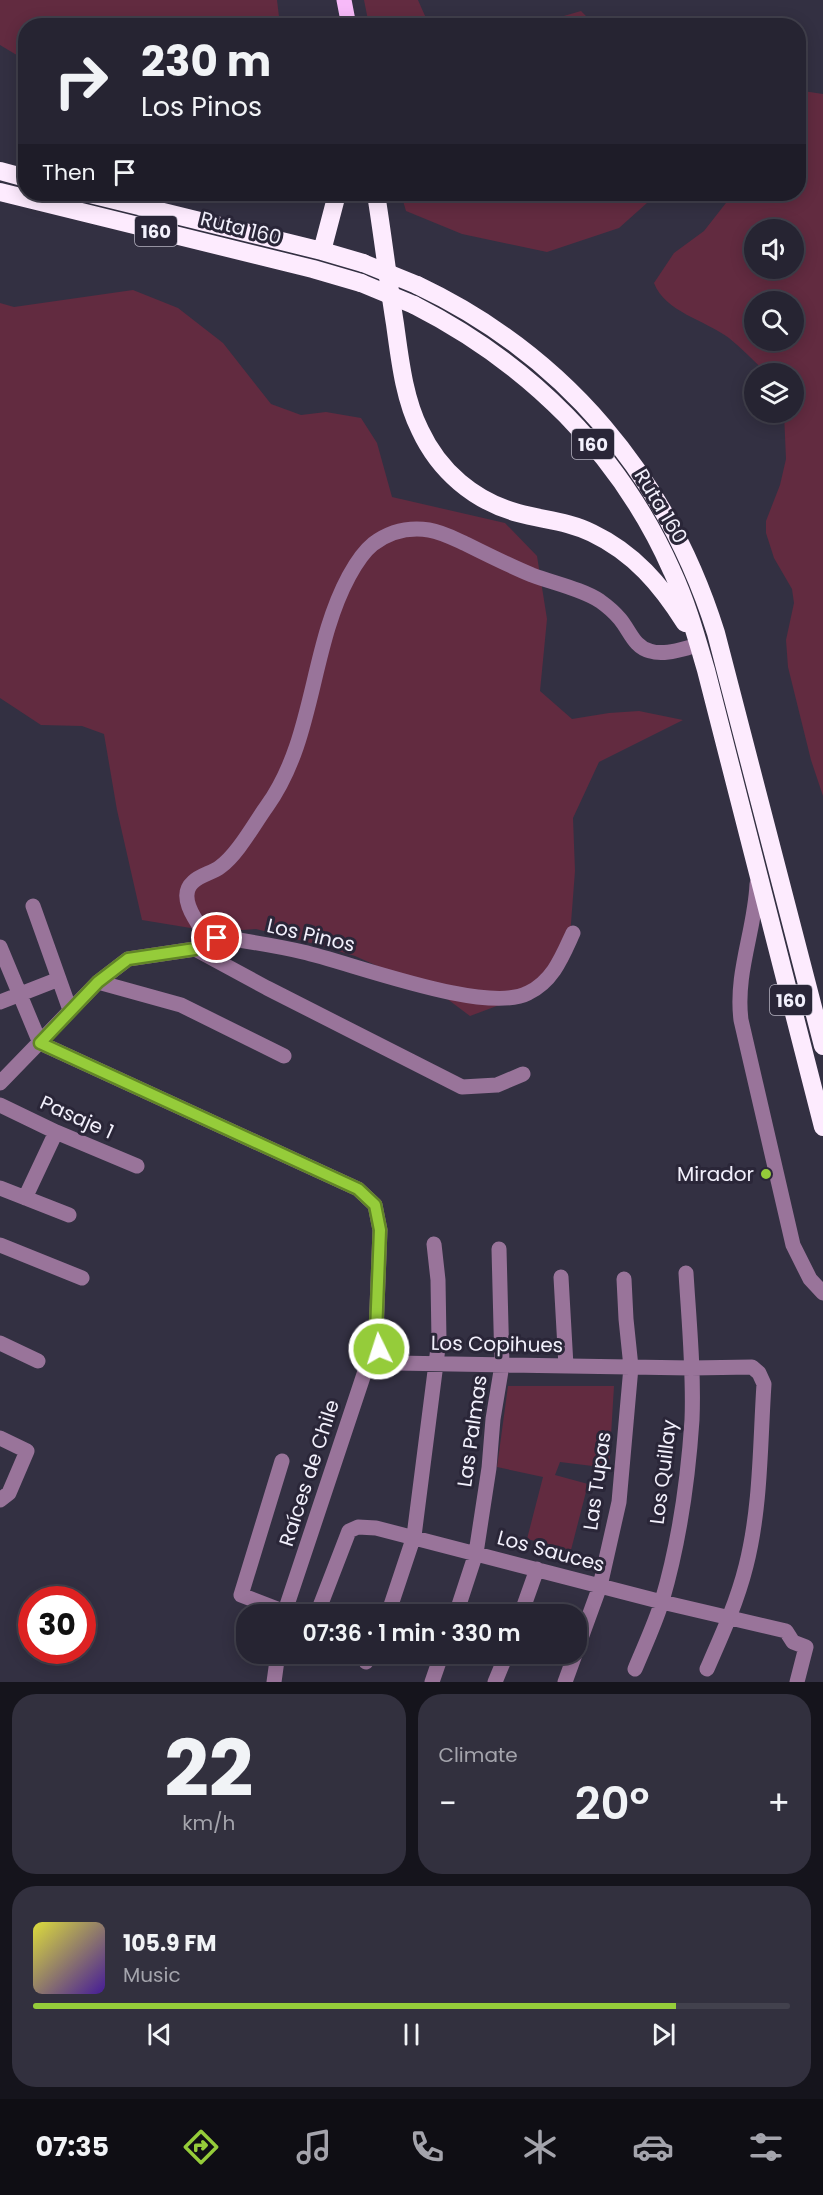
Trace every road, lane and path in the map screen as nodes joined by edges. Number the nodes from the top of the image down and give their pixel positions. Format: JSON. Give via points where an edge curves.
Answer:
{"nodes":[{"id":1,"x":344,"y":0,"type":"edge"},
{"id":2,"x":347,"y":18,"type":"edge"},
{"id":3,"x":0,"y":171,"type":"edge"},
{"id":4,"x":18,"y":176,"type":"edge"},
{"id":5,"x":0,"y":192,"type":"edge"},
{"id":6,"x":18,"y":196,"type":"edge"},
{"id":7,"x":37,"y":201,"type":"edge"},
{"id":8,"x":118,"y":201,"type":"edge"},
{"id":9,"x":335,"y":201,"type":"edge"},
{"id":10,"x":377,"y":201,"type":"edge"},
{"id":11,"x":322,"y":251,"type":"junction"},
{"id":12,"x":699,"y":645,"type":"junction"},
{"id":13,"x":758,"y":872,"type":"junction"},
{"id":14,"x":33,"y":906,"type":"dead end"},
{"id":15,"x":573,"y":933,"type":"dead end"},
{"id":16,"x":210,"y":942,"type":"junction"},
{"id":17,"x":0,"y":947,"type":"edge"},
{"id":18,"x":195,"y":949,"type":"junction"},
{"id":19,"x":59,"y":979,"type":"junction"},
{"id":20,"x":98,"y":982,"type":"junction"},
{"id":21,"x":18,"y":995,"type":"junction"},
{"id":22,"x":0,"y":1002,"type":"edge"},
{"id":23,"x":70,"y":1010,"type":"junction"},
{"id":24,"x":40,"y":1043,"type":"junction"},
{"id":25,"x":823,"y":1047,"type":"edge"},
{"id":26,"x":284,"y":1056,"type":"dead end"},
{"id":27,"x":523,"y":1074,"type":"dead end"},
{"id":28,"x":1,"y":1079,"type":"edge"},
{"id":29,"x":0,"y":1105,"type":"edge"},
{"id":30,"x":823,"y":1127,"type":"edge"},
{"id":31,"x":56,"y":1132,"type":"junction"},
{"id":32,"x":137,"y":1166,"type":"dead end"},
{"id":33,"x":0,"y":1188,"type":"edge"},
{"id":34,"x":25,"y":1197,"type":"junction"},
{"id":35,"x":69,"y":1215,"type":"dead end"},
{"id":36,"x":434,"y":1244,"type":"dead end"},
{"id":37,"x":0,"y":1245,"type":"edge"},
{"id":38,"x":499,"y":1249,"type":"dead end"},
{"id":39,"x":686,"y":1274,"type":"dead end"},
{"id":40,"x":561,"y":1277,"type":"dead end"},
{"id":41,"x":82,"y":1278,"type":"dead end"},
{"id":42,"x":624,"y":1279,"type":"dead end"},
{"id":43,"x":823,"y":1293,"type":"edge"},
{"id":44,"x":0,"y":1343,"type":"edge"},
{"id":45,"x":379,"y":1349,"type":"junction"},
{"id":46,"x":38,"y":1360,"type":"dead end"},
{"id":47,"x":436,"y":1365,"type":"junction"},
{"id":48,"x":502,"y":1365,"type":"junction"},
{"id":49,"x":566,"y":1366,"type":"junction"},
{"id":50,"x":631,"y":1367,"type":"junction"},
{"id":51,"x":691,"y":1368,"type":"junction"},
{"id":52,"x":0,"y":1438,"type":"edge"},
{"id":53,"x":282,"y":1461,"type":"dead end"},
{"id":54,"x":0,"y":1500,"type":"edge"},
{"id":55,"x":414,"y":1536,"type":"junction"},
{"id":56,"x":476,"y":1553,"type":"junction"},
{"id":57,"x":537,"y":1569,"type":"junction"},
{"id":58,"x":600,"y":1586,"type":"junction"},
{"id":59,"x":662,"y":1602,"type":"junction"},
{"id":60,"x":262,"y":1604,"type":"edge"},
{"id":61,"x":287,"y":1604,"type":"edge"},
{"id":62,"x":321,"y":1604,"type":"edge"},
{"id":63,"x":391,"y":1604,"type":"edge"},
{"id":64,"x":459,"y":1604,"type":"edge"},
{"id":65,"x":525,"y":1604,"type":"edge"},
{"id":66,"x":730,"y":1617,"type":"junction"},
{"id":67,"x":276,"y":1664,"type":"edge"},
{"id":68,"x":438,"y":1664,"type":"edge"},
{"id":69,"x":502,"y":1664,"type":"edge"},
{"id":70,"x":635,"y":1669,"type":"dead end"},
{"id":71,"x":707,"y":1669,"type":"dead end"},
{"id":72,"x":274,"y":1682,"type":"edge"},
{"id":73,"x":432,"y":1682,"type":"edge"},
{"id":74,"x":495,"y":1682,"type":"edge"},
{"id":75,"x":565,"y":1682,"type":"edge"},
{"id":76,"x":797,"y":1682,"type":"edge"}],
"edges":[{"from":1,"to":2,"type":"main road"},
{"from":3,"to":4,"type":"highway"},
{"from":5,"to":6,"type":"highway","name":"Ruta 160","number":"160","bridge":true},
{"from":7,"to":12,"type":"highway","name":"Ruta 160","number":"160","bridge":true,"via":[[361,283],[414,305],[469,335],[555,403],[626,487],[657,538],[684,598]]},
{"from":8,"to":11,"type":"highway","name":"Ruta 160","number":"160"},
{"from":9,"to":11,"type":"highway"},
{"from":10,"to":12,"type":"highway","via":[[405,386],[419,429],[438,461],[465,487],[490,503],[573,525],[624,552],[654,579]]},
{"from":11,"to":25,"type":"highway","name":"Ruta 160","number":"160","bridge":true,"via":[[417,285],[506,336],[594,415],[654,494],[701,587],[716,633]]},
{"from":12,"to":13,"type":"highway","name":"Ruta 160","number":"160"},
{"from":12,"to":16,"type":"street","via":[[649,651],[638,645],[621,620],[598,600],[449,536],[412,529],[382,537],[357,562],[342,589],[300,733],[272,799],[221,867],[188,886],[189,909]]},
{"from":13,"to":30,"type":"highway","name":"Ruta 160","number":"160"},
{"from":13,"to":43,"type":"street","via":[[755,914],[740,979],[741,1020],[793,1245],[803,1268]]},
{"from":14,"to":19,"type":"street"},
{"from":15,"to":16,"type":"street","name":"Los Pinos","via":[[556,969],[543,984],[526,995],[501,999],[467,997],[302,951],[226,938]]},
{"from":16,"to":18,"type":"street","name":"Los Pinos"},
{"from":17,"to":21,"type":"street"},
{"from":18,"to":20,"type":"street","name":"Los Pinos","via":[[128,959]]},
{"from":18,"to":27,"type":"street","via":[[462,1087],[497,1085]]},
{"from":19,"to":21,"type":"street"},
{"from":19,"to":23,"type":"street"},
{"from":20,"to":23,"type":"street","name":"Los Pinos"},
{"from":20,"to":26,"type":"street","via":[[181,1005]]},
{"from":21,"to":22,"type":"street"},
{"from":21,"to":24,"type":"street"},
{"from":23,"to":24,"type":"street","name":"Los Pinos"},
{"from":24,"to":28,"type":"street","name":"Los Pinos"},
{"from":24,"to":45,"type":"street","via":[[358,1189],[375,1205],[380,1230],[376,1333]]},
{"from":29,"to":31,"type":"street","name":"Pasaje 1"},
{"from":31,"to":32,"type":"street","name":"Pasaje 1"},
{"from":31,"to":34,"type":"street"},
{"from":33,"to":34,"type":"street"},
{"from":34,"to":35,"type":"street"},
{"from":36,"to":47,"type":"street","via":[[440,1340]]},
{"from":37,"to":41,"type":"street"},
{"from":38,"to":48,"type":"street","name":"Las Palmas"},
{"from":39,"to":51,"type":"street","name":"Los Quillay"},
{"from":40,"to":49,"type":"street"},
{"from":42,"to":50,"type":"street","name":"Las Tupas"},
{"from":44,"to":46,"type":"street"},
{"from":45,"to":47,"type":"street","name":"Los Copihues","via":[[395,1363]]},
{"from":45,"to":61,"type":"street","name":"Raíces de Chile","via":[[367,1365]]},
{"from":47,"to":48,"type":"street","name":"Los Copihues"},
{"from":47,"to":55,"type":"street"},
{"from":48,"to":49,"type":"street","name":"Los Copihues"},
{"from":48,"to":56,"type":"street","name":"Las Palmas"},
{"from":49,"to":50,"type":"street","name":"Los Copihues"},
{"from":50,"to":51,"type":"street","name":"Los Copihues"},
{"from":50,"to":58,"type":"street","name":"Las Tupas","via":[[619,1502]]},
{"from":51,"to":59,"type":"street","name":"Los Quillay","via":[[692,1419],[685,1487]]},
{"from":51,"to":66,"type":"street","name":"Los Copihues","via":[[752,1367],[764,1384],[756,1513],[746,1566]]},
{"from":52,"to":54,"type":"street","via":[[27,1451],[9,1493]]},
{"from":53,"to":60,"type":"street","via":[[241,1595]]},
{"from":55,"to":56,"type":"street","name":"Los Sauces"},
{"from":55,"to":62,"type":"street","name":"Los Sauces","via":[[376,1528],[349,1531]]},
{"from":55,"to":63,"type":"street"},
{"from":56,"to":57,"type":"street","name":"Los Sauces"},
{"from":56,"to":64,"type":"street","name":"Las Palmas"},
{"from":57,"to":58,"type":"street","name":"Los Sauces"},
{"from":57,"to":65,"type":"street"},
{"from":58,"to":59,"type":"street","name":"Los Sauces"},
{"from":58,"to":75,"type":"street","name":"Las Tupas"},
{"from":59,"to":66,"type":"street","name":"Los Sauces"},
{"from":59,"to":70,"type":"street","name":"Los Quillay"},
{"from":66,"to":71,"type":"street","name":"Los Copihues"},
{"from":66,"to":76,"type":"street","name":"Los Sauces","via":[[786,1631],[794,1642],[806,1647]]},
{"from":67,"to":72,"type":"street"},
{"from":68,"to":73,"type":"street"},
{"from":69,"to":74,"type":"street"}]}
